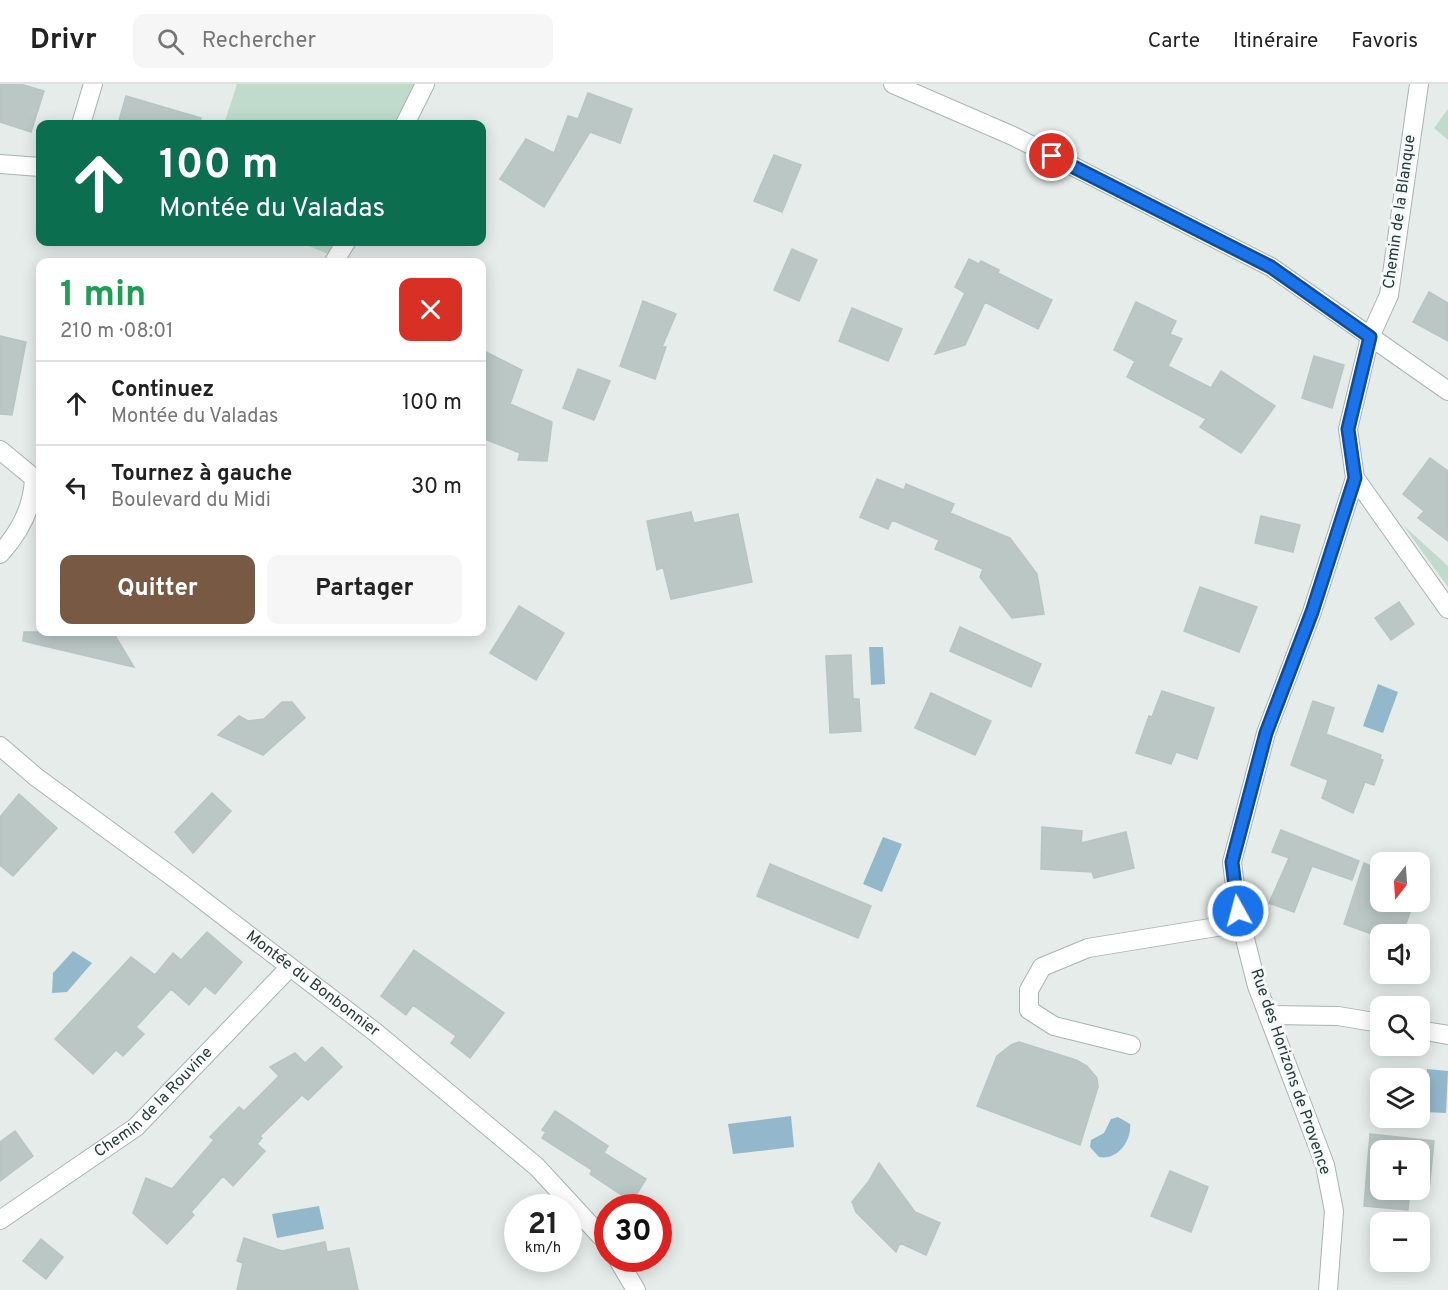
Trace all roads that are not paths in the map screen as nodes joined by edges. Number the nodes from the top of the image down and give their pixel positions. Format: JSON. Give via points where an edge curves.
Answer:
{"nodes":[{"id":1,"x":93,"y":84,"type":"edge"},
{"id":2,"x":425,"y":84,"type":"edge"},
{"id":3,"x":893,"y":84,"type":"edge"},
{"id":4,"x":1419,"y":84,"type":"edge"},
{"id":5,"x":82,"y":120,"type":"edge"},
{"id":6,"x":407,"y":120,"type":"edge"},
{"id":7,"x":0,"y":164,"type":"edge"},
{"id":8,"x":36,"y":167,"type":"edge"},
{"id":9,"x":1370,"y":337,"type":"junction"},
{"id":10,"x":1448,"y":391,"type":"edge"},
{"id":11,"x":0,"y":450,"type":"edge"},
{"id":12,"x":1355,"y":478,"type":"junction"},
{"id":13,"x":0,"y":554,"type":"edge"},
{"id":14,"x":1448,"y":609,"type":"edge"},
{"id":15,"x":0,"y":746,"type":"edge"},
{"id":16,"x":1241,"y":923,"type":"junction"},
{"id":17,"x":290,"y":967,"type":"junction"},
{"id":18,"x":1268,"y":1015,"type":"junction"},
{"id":19,"x":1370,"y":1021,"type":"edge"},
{"id":20,"x":1430,"y":1032,"type":"edge"},
{"id":21,"x":1448,"y":1035,"type":"edge"},
{"id":22,"x":1131,"y":1045,"type":"dead end"},
{"id":23,"x":0,"y":1220,"type":"edge"},
{"id":24,"x":594,"y":1229,"type":"edge"},
{"id":25,"x":625,"y":1272,"type":"edge"},
{"id":26,"x":636,"y":1290,"type":"edge"},
{"id":27,"x":1328,"y":1290,"type":"edge"}],
"edges":[{"from":1,"to":5,"type":"street"},
{"from":2,"to":6,"type":"street"},
{"from":3,"to":9,"type":"street","via":[[1012,136],[1271,267]]},
{"from":4,"to":9,"type":"street","name":"Chemin de la Blanque","via":[[1389,295]]},
{"from":7,"to":8,"type":"street"},
{"from":9,"to":10,"type":"street"},
{"from":9,"to":12,"type":"street","name":"Chemin de la Blanque","via":[[1348,429]]},
{"from":11,"to":13,"type":"street","via":[[34,478],[34,500],[14,538]]},
{"from":12,"to":14,"type":"street"},
{"from":12,"to":16,"type":"street","name":"Rue des Horizons de Provence","via":[[1312,612],[1266,733],[1232,862]]},
{"from":15,"to":17,"type":"street","name":"Montée du Bonbonnier"},
{"from":16,"to":18,"type":"street","name":"Rue des Horizons de Provence"},
{"from":16,"to":22,"type":"street","via":[[1088,948],[1042,967],[1029,990],[1029,1010],[1054,1026]]},
{"from":17,"to":23,"type":"street","name":"Chemin de la Rouvine","via":[[136,1126]]},
{"from":17,"to":24,"type":"street","name":"Montée du Bonbonnier","via":[[537,1167]]},
{"from":18,"to":19,"type":"street","via":[[1338,1016]]},
{"from":18,"to":27,"type":"street","name":"Rue des Horizons de Provence","via":[[1325,1165],[1335,1211]]},
{"from":20,"to":21,"type":"street"},
{"from":25,"to":26,"type":"street"}]}
